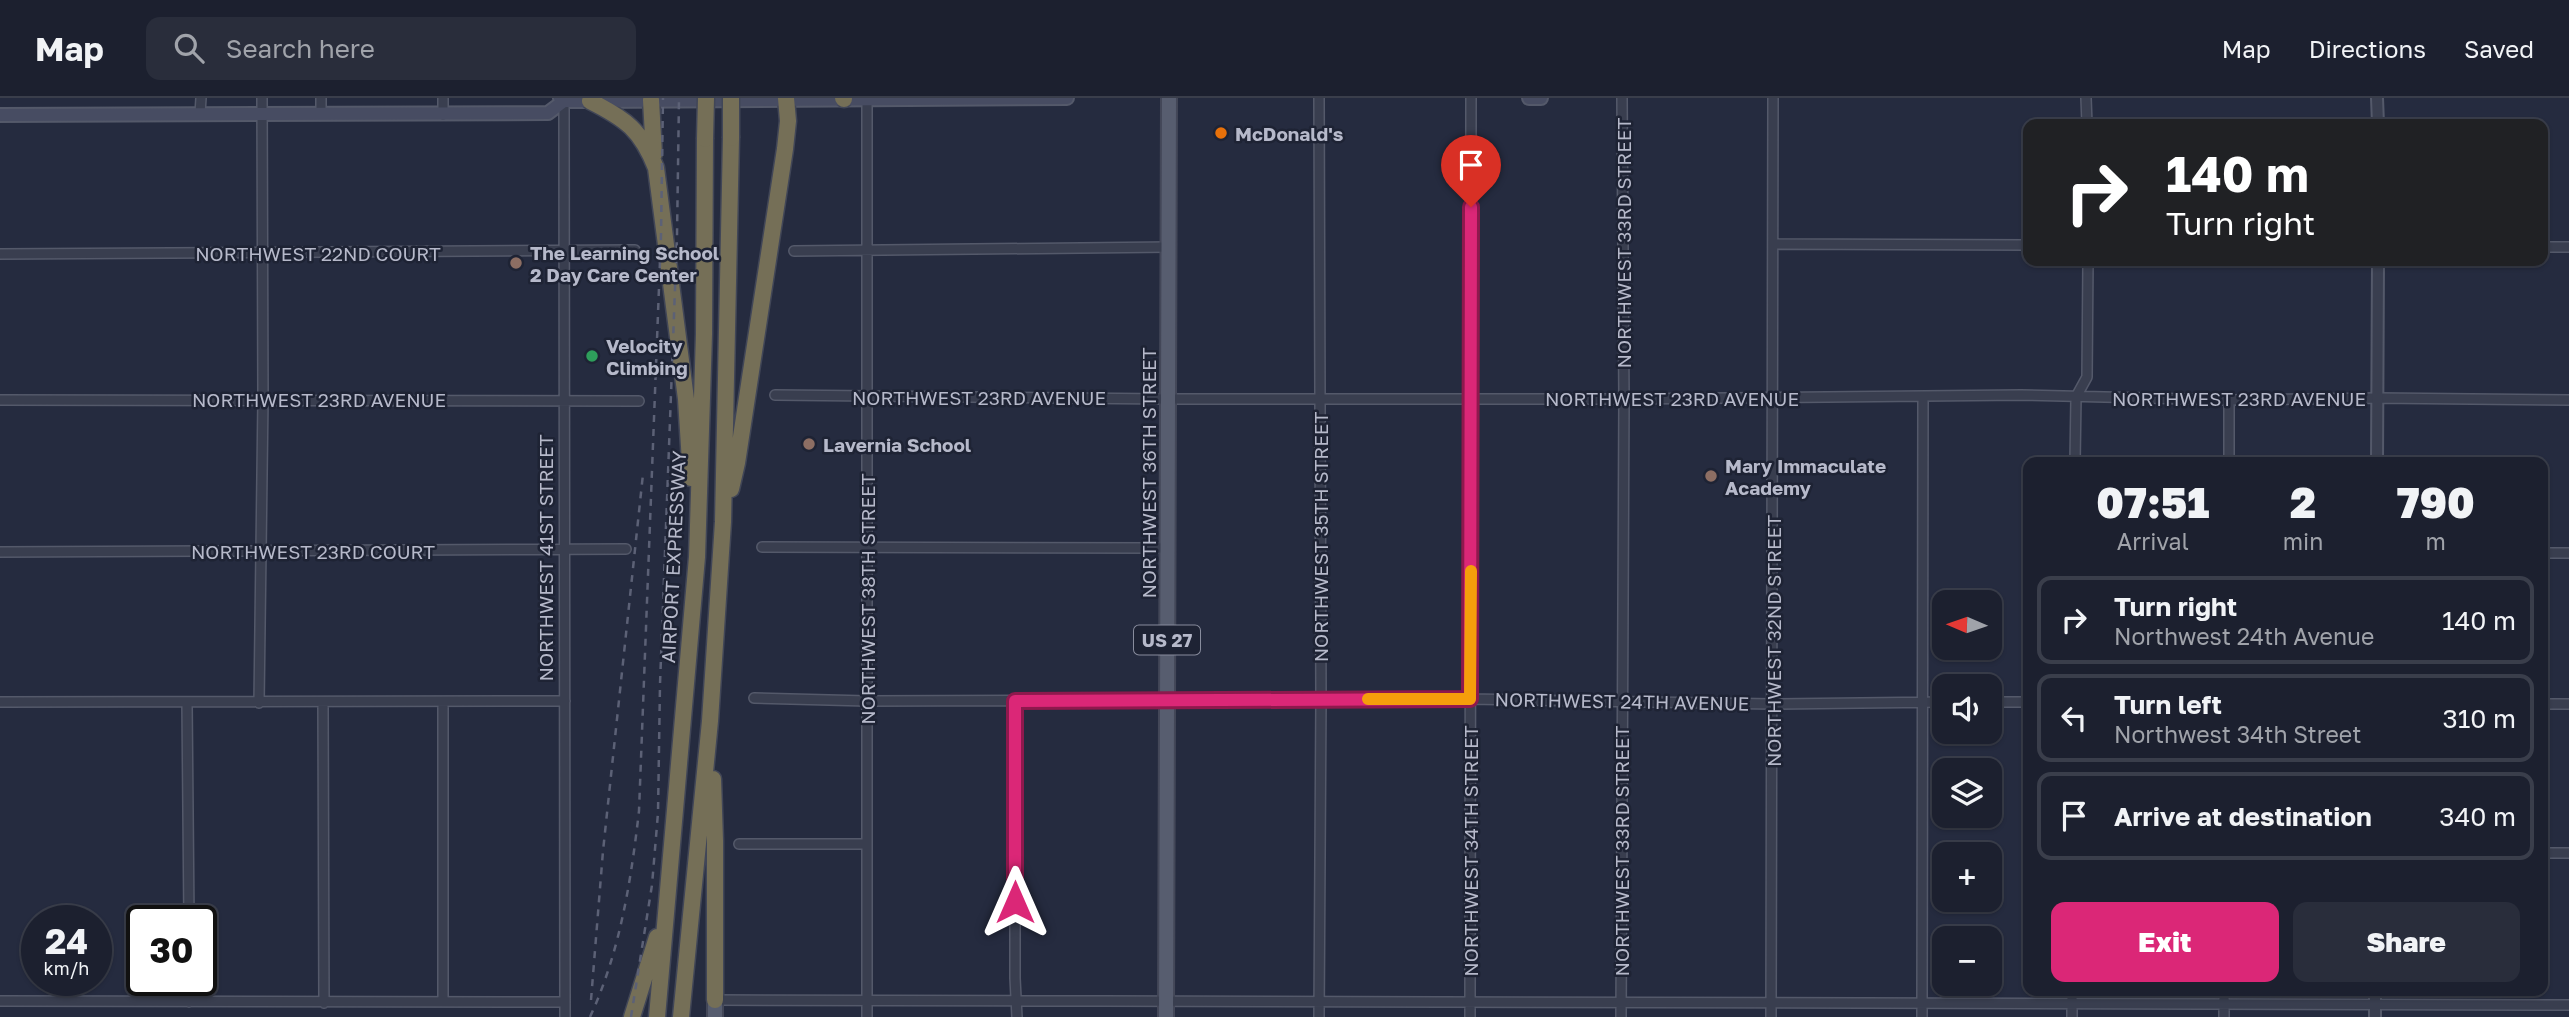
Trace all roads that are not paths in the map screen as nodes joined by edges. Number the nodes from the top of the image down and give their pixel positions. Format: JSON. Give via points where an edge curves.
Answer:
{"nodes":[{"id":1,"x":201,"y":98,"type":"edge"},
{"id":2,"x":262,"y":98,"type":"edge"},
{"id":3,"x":321,"y":98,"type":"edge"},
{"id":4,"x":443,"y":98,"type":"edge"},
{"id":5,"x":706,"y":98,"type":"edge"},
{"id":6,"x":731,"y":98,"type":"edge"},
{"id":7,"x":786,"y":98,"type":"edge"},
{"id":8,"x":844,"y":98,"type":"edge"},
{"id":9,"x":867,"y":98,"type":"edge"},
{"id":10,"x":1067,"y":98,"type":"edge"},
{"id":11,"x":1169,"y":98,"type":"edge"},
{"id":12,"x":1319,"y":98,"type":"edge"},
{"id":13,"x":1471,"y":98,"type":"edge"},
{"id":14,"x":1529,"y":98,"type":"edge"},
{"id":15,"x":1541,"y":98,"type":"edge"},
{"id":16,"x":1622,"y":98,"type":"edge"},
{"id":17,"x":1773,"y":98,"type":"edge"},
{"id":18,"x":2086,"y":98,"type":"edge"},
{"id":19,"x":2377,"y":98,"type":"edge"},
{"id":20,"x":562,"y":99,"type":"edge"},
{"id":21,"x":651,"y":100,"type":"junction"},
{"id":22,"x":590,"y":101,"type":"junction"},
{"id":23,"x":200,"y":114,"type":"junction"},
{"id":24,"x":262,"y":114,"type":"junction"},
{"id":25,"x":321,"y":114,"type":"junction"},
{"id":26,"x":0,"y":115,"type":"edge"},
{"id":27,"x":443,"y":115,"type":"junction"},
{"id":28,"x":2087,"y":119,"type":"edge"},
{"id":29,"x":2378,"y":119,"type":"edge"},
{"id":30,"x":656,"y":168,"type":"junction"},
{"id":31,"x":1773,"y":244,"type":"junction"},
{"id":32,"x":2023,"y":245,"type":"edge"},
{"id":33,"x":1169,"y":247,"type":"junction"},
{"id":34,"x":2548,"y":247,"type":"edge"},
{"id":35,"x":2569,"y":247,"type":"edge"},
{"id":36,"x":635,"y":250,"type":"dead end"},
{"id":37,"x":867,"y":250,"type":"junction"},
{"id":38,"x":794,"y":251,"type":"dead end"},
{"id":39,"x":564,"y":252,"type":"junction"},
{"id":40,"x":262,"y":253,"type":"junction"},
{"id":41,"x":0,"y":254,"type":"edge"},
{"id":42,"x":2088,"y":266,"type":"edge"},
{"id":43,"x":2378,"y":266,"type":"edge"},
{"id":44,"x":775,"y":395,"type":"dead end"},
{"id":45,"x":866,"y":396,"type":"junction"},
{"id":46,"x":1923,"y":397,"type":"junction"},
{"id":47,"x":2076,"y":397,"type":"junction"},
{"id":48,"x":1320,"y":398,"type":"junction"},
{"id":49,"x":1774,"y":398,"type":"junction"},
{"id":50,"x":2378,"y":398,"type":"junction"},
{"id":51,"x":264,"y":399,"type":"junction"},
{"id":52,"x":1167,"y":399,"type":"junction"},
{"id":53,"x":1472,"y":399,"type":"junction"},
{"id":54,"x":1624,"y":399,"type":"junction"},
{"id":55,"x":0,"y":400,"type":"edge"},
{"id":56,"x":564,"y":400,"type":"junction"},
{"id":57,"x":2229,"y":400,"type":"junction"},
{"id":58,"x":2569,"y":400,"type":"edge"},
{"id":59,"x":639,"y":401,"type":"dead end"},
{"id":60,"x":2076,"y":457,"type":"edge"},
{"id":61,"x":2229,"y":457,"type":"edge"},
{"id":62,"x":2377,"y":457,"type":"edge"},
{"id":63,"x":723,"y":522,"type":"junction"},
{"id":64,"x":761,"y":547,"type":"dead end"},
{"id":65,"x":866,"y":548,"type":"junction"},
{"id":66,"x":1166,"y":548,"type":"junction"},
{"id":67,"x":626,"y":549,"type":"dead end"},
{"id":68,"x":565,"y":550,"type":"junction"},
{"id":69,"x":260,"y":551,"type":"junction"},
{"id":70,"x":0,"y":552,"type":"edge"},
{"id":71,"x":2548,"y":552,"type":"edge"},
{"id":72,"x":2569,"y":553,"type":"edge"},
{"id":73,"x":697,"y":557,"type":"junction"},
{"id":74,"x":754,"y":698,"type":"dead end"},
{"id":75,"x":1321,"y":699,"type":"junction"},
{"id":76,"x":1470,"y":699,"type":"junction"},
{"id":77,"x":565,"y":701,"type":"junction"},
{"id":78,"x":867,"y":701,"type":"junction"},
{"id":79,"x":1015,"y":701,"type":"junction"},
{"id":80,"x":1166,"y":701,"type":"junction"},
{"id":81,"x":0,"y":702,"type":"edge"},
{"id":82,"x":443,"y":702,"type":"junction"},
{"id":83,"x":1622,"y":702,"type":"junction"},
{"id":84,"x":1923,"y":702,"type":"junction"},
{"id":85,"x":1932,"y":702,"type":"edge"},
{"id":86,"x":2002,"y":702,"type":"edge"},
{"id":87,"x":2023,"y":702,"type":"edge"},
{"id":88,"x":187,"y":703,"type":"junction"},
{"id":89,"x":259,"y":703,"type":"junction"},
{"id":90,"x":323,"y":703,"type":"junction"},
{"id":91,"x":1772,"y":704,"type":"junction"},
{"id":92,"x":2548,"y":704,"type":"edge"},
{"id":93,"x":2569,"y":704,"type":"edge"},
{"id":94,"x":710,"y":721,"type":"junction"},
{"id":95,"x":739,"y":844,"type":"dead end"},
{"id":96,"x":866,"y":844,"type":"junction"},
{"id":97,"x":2548,"y":853,"type":"edge"},
{"id":98,"x":2569,"y":853,"type":"edge"},
{"id":99,"x":189,"y":905,"type":"edge"},
{"id":100,"x":667,"y":905,"type":"junction"},
{"id":101,"x":189,"y":996,"type":"edge"},
{"id":102,"x":2072,"y":996,"type":"edge"},
{"id":103,"x":2224,"y":996,"type":"edge"},
{"id":104,"x":2375,"y":996,"type":"edge"},
{"id":105,"x":715,"y":1000,"type":"junction"},
{"id":106,"x":1016,"y":1000,"type":"junction"},
{"id":107,"x":0,"y":1001,"type":"edge"},
{"id":108,"x":867,"y":1001,"type":"junction"},
{"id":109,"x":1166,"y":1001,"type":"junction"},
{"id":110,"x":189,"y":1002,"type":"junction"},
{"id":111,"x":443,"y":1002,"type":"junction"},
{"id":112,"x":565,"y":1002,"type":"junction"},
{"id":113,"x":1319,"y":1002,"type":"junction"},
{"id":114,"x":1470,"y":1002,"type":"junction"},
{"id":115,"x":1621,"y":1002,"type":"junction"},
{"id":116,"x":1771,"y":1002,"type":"junction"},
{"id":117,"x":2072,"y":1002,"type":"junction"},
{"id":118,"x":2224,"y":1002,"type":"junction"},
{"id":119,"x":324,"y":1003,"type":"junction"},
{"id":120,"x":1922,"y":1003,"type":"junction"},
{"id":121,"x":2375,"y":1003,"type":"junction"},
{"id":122,"x":2569,"y":1004,"type":"edge"},
{"id":123,"x":565,"y":1017,"type":"edge"},
{"id":124,"x":632,"y":1017,"type":"edge"},
{"id":125,"x":657,"y":1017,"type":"edge"},
{"id":126,"x":681,"y":1017,"type":"edge"},
{"id":127,"x":715,"y":1017,"type":"edge"},
{"id":128,"x":867,"y":1017,"type":"edge"},
{"id":129,"x":1017,"y":1017,"type":"edge"},
{"id":130,"x":1166,"y":1017,"type":"edge"},
{"id":131,"x":1319,"y":1017,"type":"edge"},
{"id":132,"x":1470,"y":1017,"type":"edge"},
{"id":133,"x":1621,"y":1017,"type":"edge"},
{"id":134,"x":1771,"y":1017,"type":"edge"},
{"id":135,"x":1922,"y":1017,"type":"edge"},
{"id":136,"x":2072,"y":1017,"type":"edge"},
{"id":137,"x":2224,"y":1017,"type":"edge"},
{"id":138,"x":2375,"y":1017,"type":"edge"}],
"edges":[{"from":1,"to":23,"type":"street"},
{"from":2,"to":24,"type":"street"},
{"from":3,"to":25,"type":"street"},
{"from":4,"to":27,"type":"street"},
{"from":5,"to":73,"type":"highway","name":"AIRPORT EXPRESSWAY","bridge":true},
{"from":6,"to":63,"type":"highway","bridge":true},
{"from":7,"to":8,"type":"main road"},
{"from":7,"to":21,"type":"main road"},
{"from":7,"to":63,"type":"highway","via":[[788,121],[775,223],[737,463]]},
{"from":8,"to":9,"type":"main road"},
{"from":9,"to":10,"type":"main road"},
{"from":9,"to":37,"type":"street","name":"NORTHWEST 38TH STREET"},
{"from":11,"to":33,"type":"main road","name":"NORTHWEST 36TH STREET","number":"US 27"},
{"from":12,"to":48,"type":"street","name":"NORTHWEST 35TH STREET"},
{"from":13,"to":53,"type":"street","name":"NORTHWEST 34TH STREET"},
{"from":14,"to":15,"type":"main road"},
{"from":16,"to":54,"type":"street","name":"NORTHWEST 33RD STREET"},
{"from":17,"to":31,"type":"street","name":"NORTHWEST 32ND STREET"},
{"from":18,"to":28,"type":"street"},
{"from":19,"to":29,"type":"street"},
{"from":20,"to":22,"type":"main road"},
{"from":20,"to":27,"type":"main road","via":[[548,113]]},
{"from":20,"to":39,"type":"street","name":"NORTHWEST 41ST STREET"},
{"from":21,"to":22,"type":"main road"},
{"from":21,"to":30,"type":"highway"},
{"from":22,"to":30,"type":"highway","via":[[635,129]]},
{"from":23,"to":24,"type":"main road"},
{"from":23,"to":26,"type":"main road"},
{"from":24,"to":25,"type":"main road"},
{"from":24,"to":40,"type":"street"},
{"from":25,"to":27,"type":"main road"},
{"from":30,"to":73,"type":"highway","via":[[686,399]]},
{"from":31,"to":32,"type":"street"},
{"from":31,"to":49,"type":"street","name":"NORTHWEST 32ND STREET"},
{"from":33,"to":37,"type":"street"},
{"from":33,"to":52,"type":"main road","name":"NORTHWEST 36TH STREET","number":"US 27"},
{"from":34,"to":35,"type":"street"},
{"from":36,"to":39,"type":"street","name":"NORTHWEST 22ND COURT"},
{"from":37,"to":38,"type":"street"},
{"from":37,"to":45,"type":"street","name":"NORTHWEST 38TH STREET"},
{"from":39,"to":40,"type":"street","name":"NORTHWEST 22ND COURT"},
{"from":39,"to":56,"type":"street","name":"NORTHWEST 41ST STREET"},
{"from":40,"to":41,"type":"street","name":"NORTHWEST 22ND COURT"},
{"from":40,"to":51,"type":"street"},
{"from":42,"to":47,"type":"street","via":[[2087,377]]},
{"from":43,"to":50,"type":"street"},
{"from":44,"to":45,"type":"street","name":"NORTHWEST 23RD AVENUE"},
{"from":45,"to":52,"type":"street","name":"NORTHWEST 23RD AVENUE"},
{"from":45,"to":65,"type":"street","name":"NORTHWEST 38TH STREET"},
{"from":46,"to":47,"type":"street","name":"NORTHWEST 23RD AVENUE"},
{"from":46,"to":49,"type":"street","name":"NORTHWEST 23RD AVENUE"},
{"from":46,"to":84,"type":"street"},
{"from":47,"to":57,"type":"street","name":"NORTHWEST 23RD AVENUE"},
{"from":47,"to":60,"type":"street"},
{"from":48,"to":52,"type":"street","name":"NORTHWEST 23RD AVENUE"},
{"from":48,"to":53,"type":"street","name":"NORTHWEST 23RD AVENUE"},
{"from":48,"to":75,"type":"street","name":"NORTHWEST 35TH STREET"},
{"from":49,"to":54,"type":"street","name":"NORTHWEST 23RD AVENUE"},
{"from":49,"to":91,"type":"street","name":"NORTHWEST 32ND STREET"},
{"from":50,"to":57,"type":"street","name":"NORTHWEST 23RD AVENUE"},
{"from":50,"to":58,"type":"street","name":"NORTHWEST 23RD AVENUE"},
{"from":50,"to":62,"type":"street"},
{"from":51,"to":55,"type":"street","name":"NORTHWEST 23RD AVENUE"},
{"from":51,"to":56,"type":"street","name":"NORTHWEST 23RD AVENUE"},
{"from":51,"to":69,"type":"street"},
{"from":52,"to":66,"type":"main road","name":"NORTHWEST 36TH STREET","number":"US 27"},
{"from":53,"to":54,"type":"street","name":"NORTHWEST 23RD AVENUE"},
{"from":53,"to":76,"type":"street","name":"NORTHWEST 34TH STREET"},
{"from":54,"to":83,"type":"street","name":"NORTHWEST 33RD STREET"},
{"from":56,"to":59,"type":"street","name":"NORTHWEST 23RD AVENUE"},
{"from":56,"to":68,"type":"street","name":"NORTHWEST 41ST STREET"},
{"from":57,"to":61,"type":"street"},
{"from":63,"to":94,"type":"highway"},
{"from":64,"to":65,"type":"street"},
{"from":65,"to":66,"type":"street"},
{"from":65,"to":78,"type":"street","name":"NORTHWEST 38TH STREET"},
{"from":66,"to":80,"type":"main road","name":"NORTHWEST 36TH STREET","number":"US 27"},
{"from":67,"to":68,"type":"street","name":"NORTHWEST 23RD COURT"},
{"from":68,"to":69,"type":"street","name":"NORTHWEST 23RD COURT"},
{"from":68,"to":77,"type":"street","name":"NORTHWEST 41ST STREET"},
{"from":69,"to":70,"type":"street","name":"NORTHWEST 23RD COURT"},
{"from":69,"to":89,"type":"street"},
{"from":71,"to":72,"type":"street"},
{"from":73,"to":100,"type":"highway","name":"AIRPORT EXPRESSWAY"},
{"from":74,"to":78,"type":"street","name":"NORTHWEST 24TH AVENUE"},
{"from":75,"to":76,"type":"street","name":"NORTHWEST 24TH AVENUE"},
{"from":75,"to":80,"type":"street","name":"NORTHWEST 24TH AVENUE"},
{"from":75,"to":113,"type":"street","name":"NORTHWEST 35TH STREET"},
{"from":76,"to":83,"type":"street","name":"NORTHWEST 24TH AVENUE"},
{"from":76,"to":114,"type":"street","name":"NORTHWEST 34TH STREET"},
{"from":77,"to":82,"type":"street"},
{"from":77,"to":112,"type":"street","name":"NORTHWEST 41ST STREET"},
{"from":78,"to":79,"type":"street","name":"NORTHWEST 24TH AVENUE"},
{"from":78,"to":96,"type":"street","name":"NORTHWEST 38TH STREET"},
{"from":79,"to":80,"type":"street","name":"NORTHWEST 24TH AVENUE"},
{"from":79,"to":106,"type":"street"},
{"from":80,"to":109,"type":"main road","name":"NORTHWEST 36TH STREET","number":"US 27"},
{"from":81,"to":88,"type":"street"},
{"from":82,"to":90,"type":"street"},
{"from":82,"to":111,"type":"street"},
{"from":83,"to":91,"type":"street","name":"NORTHWEST 24TH AVENUE"},
{"from":83,"to":115,"type":"street","name":"NORTHWEST 33RD STREET"},
{"from":84,"to":85,"type":"street","name":"NORTHWEST 24TH AVENUE"},
{"from":84,"to":91,"type":"street","name":"NORTHWEST 24TH AVENUE"},
{"from":84,"to":120,"type":"street"},
{"from":86,"to":87,"type":"street"},
{"from":88,"to":89,"type":"street"},
{"from":88,"to":99,"type":"street"},
{"from":89,"to":90,"type":"street"},
{"from":90,"to":119,"type":"street"},
{"from":91,"to":116,"type":"street","name":"NORTHWEST 32ND STREET"},
{"from":92,"to":93,"type":"street"},
{"from":94,"to":105,"type":"highway"},
{"from":94,"to":126,"type":"highway"},
{"from":95,"to":96,"type":"street"},
{"from":96,"to":108,"type":"street","name":"NORTHWEST 38TH STREET"},
{"from":97,"to":98,"type":"street"},
{"from":100,"to":124,"type":"highway"},
{"from":100,"to":125,"type":"highway","name":"AIRPORT EXPRESSWAY"},
{"from":101,"to":110,"type":"street"},
{"from":102,"to":117,"type":"street"},
{"from":103,"to":118,"type":"street"},
{"from":104,"to":121,"type":"street"},
{"from":105,"to":108,"type":"street"},
{"from":105,"to":127,"type":"main road"},
{"from":106,"to":108,"type":"street"},
{"from":106,"to":109,"type":"street"},
{"from":106,"to":129,"type":"street"},
{"from":107,"to":110,"type":"street"},
{"from":108,"to":128,"type":"street","name":"NORTHWEST 38TH STREET"},
{"from":109,"to":113,"type":"street"},
{"from":109,"to":130,"type":"main road","name":"NORTHWEST 36TH STREET","number":"US 27"},
{"from":110,"to":119,"type":"street"},
{"from":111,"to":112,"type":"street"},
{"from":111,"to":119,"type":"street"},
{"from":112,"to":123,"type":"street","name":"NORTHWEST 41ST STREET"},
{"from":113,"to":114,"type":"street"},
{"from":113,"to":131,"type":"street","name":"NORTHWEST 35TH STREET"},
{"from":114,"to":115,"type":"street"},
{"from":114,"to":132,"type":"street","name":"NORTHWEST 34TH STREET"},
{"from":115,"to":116,"type":"street"},
{"from":115,"to":133,"type":"street","name":"NORTHWEST 33RD STREET"},
{"from":116,"to":120,"type":"street"},
{"from":116,"to":134,"type":"street","name":"NORTHWEST 32ND STREET"},
{"from":117,"to":118,"type":"street"},
{"from":117,"to":120,"type":"street"},
{"from":117,"to":136,"type":"street"},
{"from":118,"to":121,"type":"street"},
{"from":118,"to":137,"type":"street"},
{"from":120,"to":135,"type":"street"},
{"from":121,"to":122,"type":"street"},
{"from":121,"to":138,"type":"street"}]}
